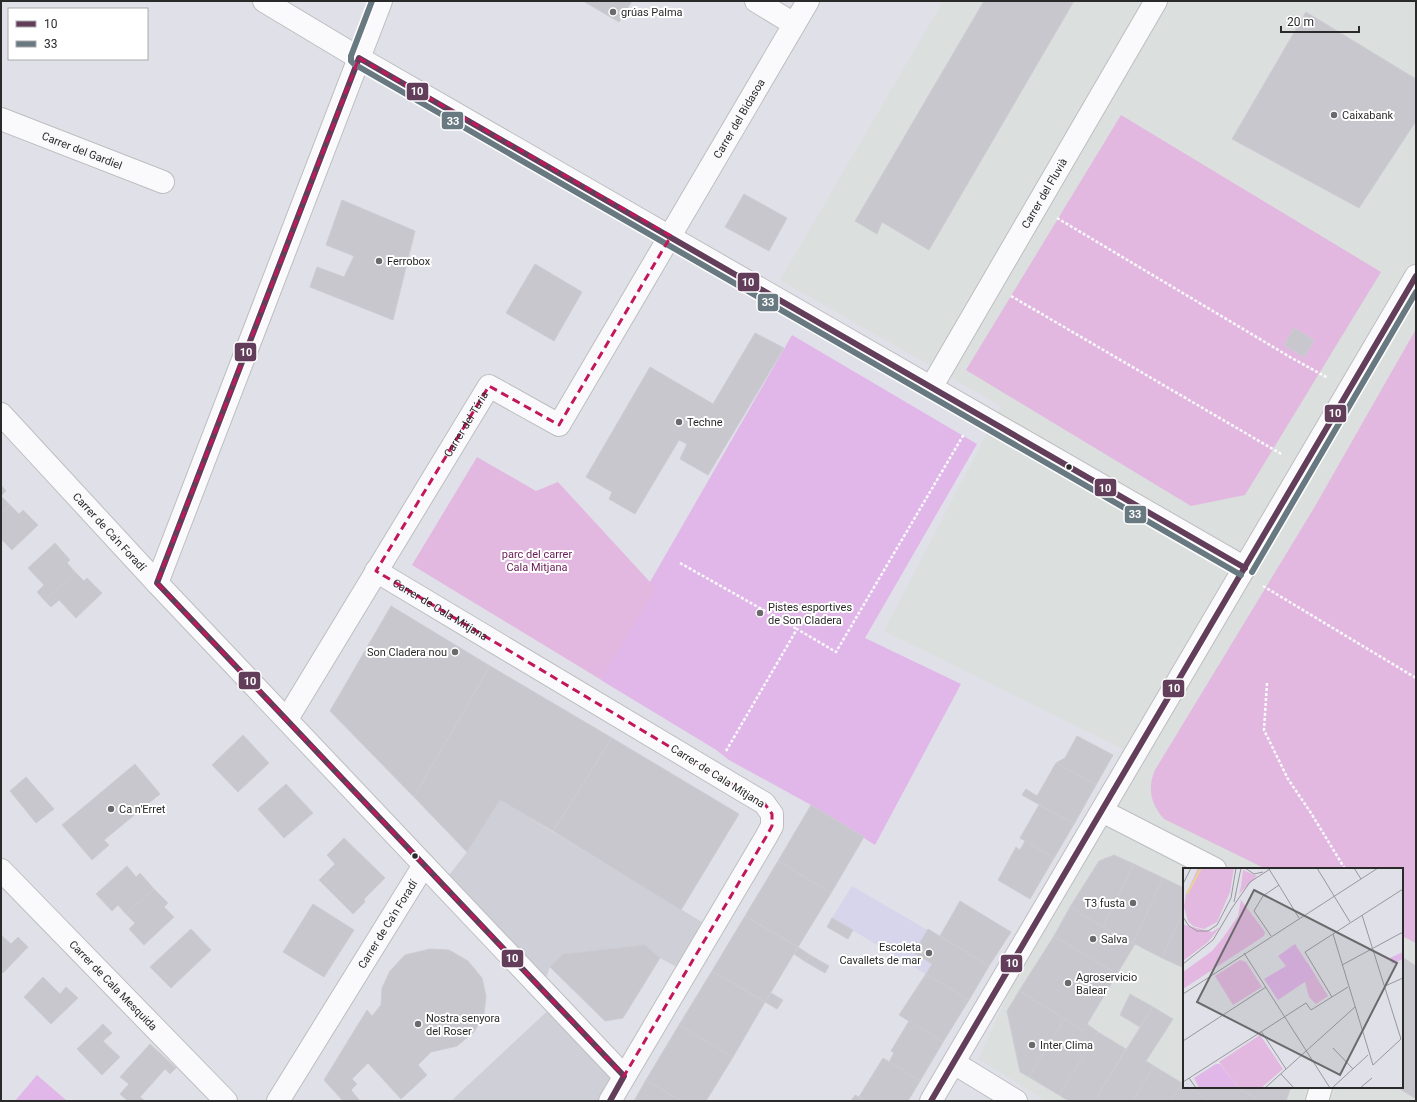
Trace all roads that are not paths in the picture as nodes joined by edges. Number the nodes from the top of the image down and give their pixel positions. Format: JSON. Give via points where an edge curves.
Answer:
{"nodes":[{"id":1,"x":264,"y":1,"type":"edge"},
{"id":2,"x":381,"y":1,"type":"edge"},
{"id":3,"x":756,"y":1,"type":"edge"},
{"id":4,"x":808,"y":1,"type":"edge"},
{"id":5,"x":1156,"y":1,"type":"edge"},
{"id":6,"x":794,"y":24,"type":"junction"},
{"id":7,"x":359,"y":58,"type":"junction"},
{"id":8,"x":1,"y":119,"type":"edge"},
{"id":9,"x":163,"y":182,"type":"dead end"},
{"id":10,"x":671,"y":236,"type":"junction"},
{"id":11,"x":1416,"y":276,"type":"edge"},
{"id":12,"x":932,"y":386,"type":"junction"},
{"id":13,"x":1,"y":414,"type":"edge"},
{"id":14,"x":376,"y":571,"type":"junction"},
{"id":15,"x":1243,"y":571,"type":"junction"},
{"id":16,"x":157,"y":583,"type":"junction"},
{"id":17,"x":287,"y":719,"type":"junction"},
{"id":18,"x":1102,"y":811,"type":"junction"},
{"id":19,"x":424,"y":865,"type":"junction"},
{"id":20,"x":1213,"y":868,"type":"edge"},
{"id":21,"x":2,"y":874,"type":"edge"},
{"id":22,"x":954,"y":1063,"type":"junction"},
{"id":23,"x":624,"y":1076,"type":"junction"},
{"id":24,"x":1321,"y":1088,"type":"edge"},
{"id":25,"x":226,"y":1101,"type":"edge"},
{"id":26,"x":278,"y":1101,"type":"edge"},
{"id":27,"x":610,"y":1101,"type":"edge"},
{"id":28,"x":931,"y":1101,"type":"edge"},
{"id":29,"x":1016,"y":1101,"type":"edge"},
{"id":30,"x":1317,"y":1101,"type":"edge"}],
"edges":[{"from":1,"to":7,"type":"street"},
{"from":2,"to":7,"type":"street"},
{"from":3,"to":6,"type":"street"},
{"from":4,"to":6,"type":"street","name":"Carrer del Bidasoa"},
{"from":5,"to":12,"type":"street","name":"Carrer del Fluvià"},
{"from":6,"to":10,"type":"street","name":"Carrer del Bidasoa"},
{"from":7,"to":10,"type":"street"},
{"from":7,"to":16,"type":"street"},
{"from":8,"to":9,"type":"street","name":"Carrer del Gardiel"},
{"from":10,"to":12,"type":"street"},
{"from":10,"to":14,"type":"street","name":"Carrer del Túria","via":[[559,426],[489,386]]},
{"from":11,"to":15,"type":"street"},
{"from":12,"to":15,"type":"street"},
{"from":13,"to":16,"type":"street","name":"Carrer de Ca'n Foradí"},
{"from":14,"to":17,"type":"street","name":"Carrer del Túria"},
{"from":14,"to":23,"type":"street","name":"Carrer de Cala Mitjana","via":[[713,772],[769,808],[772,814],[772,826]]},
{"from":15,"to":18,"type":"street"},
{"from":16,"to":17,"type":"street","name":"Carrer de Ca'n Foradí"},
{"from":17,"to":19,"type":"street","name":"Carrer de Ca'n Foradí"},
{"from":18,"to":20,"type":"street"},
{"from":18,"to":22,"type":"street"},
{"from":19,"to":23,"type":"street"},
{"from":19,"to":26,"type":"street","name":"Carrer de Ca'n Foradí"},
{"from":21,"to":25,"type":"street","name":"Carrer de Cala Mesquida"},
{"from":22,"to":28,"type":"street"},
{"from":22,"to":29,"type":"street"},
{"from":23,"to":27,"type":"street","name":"Carrer de Cala Mitjana"},
{"from":24,"to":30,"type":"street"}]}
